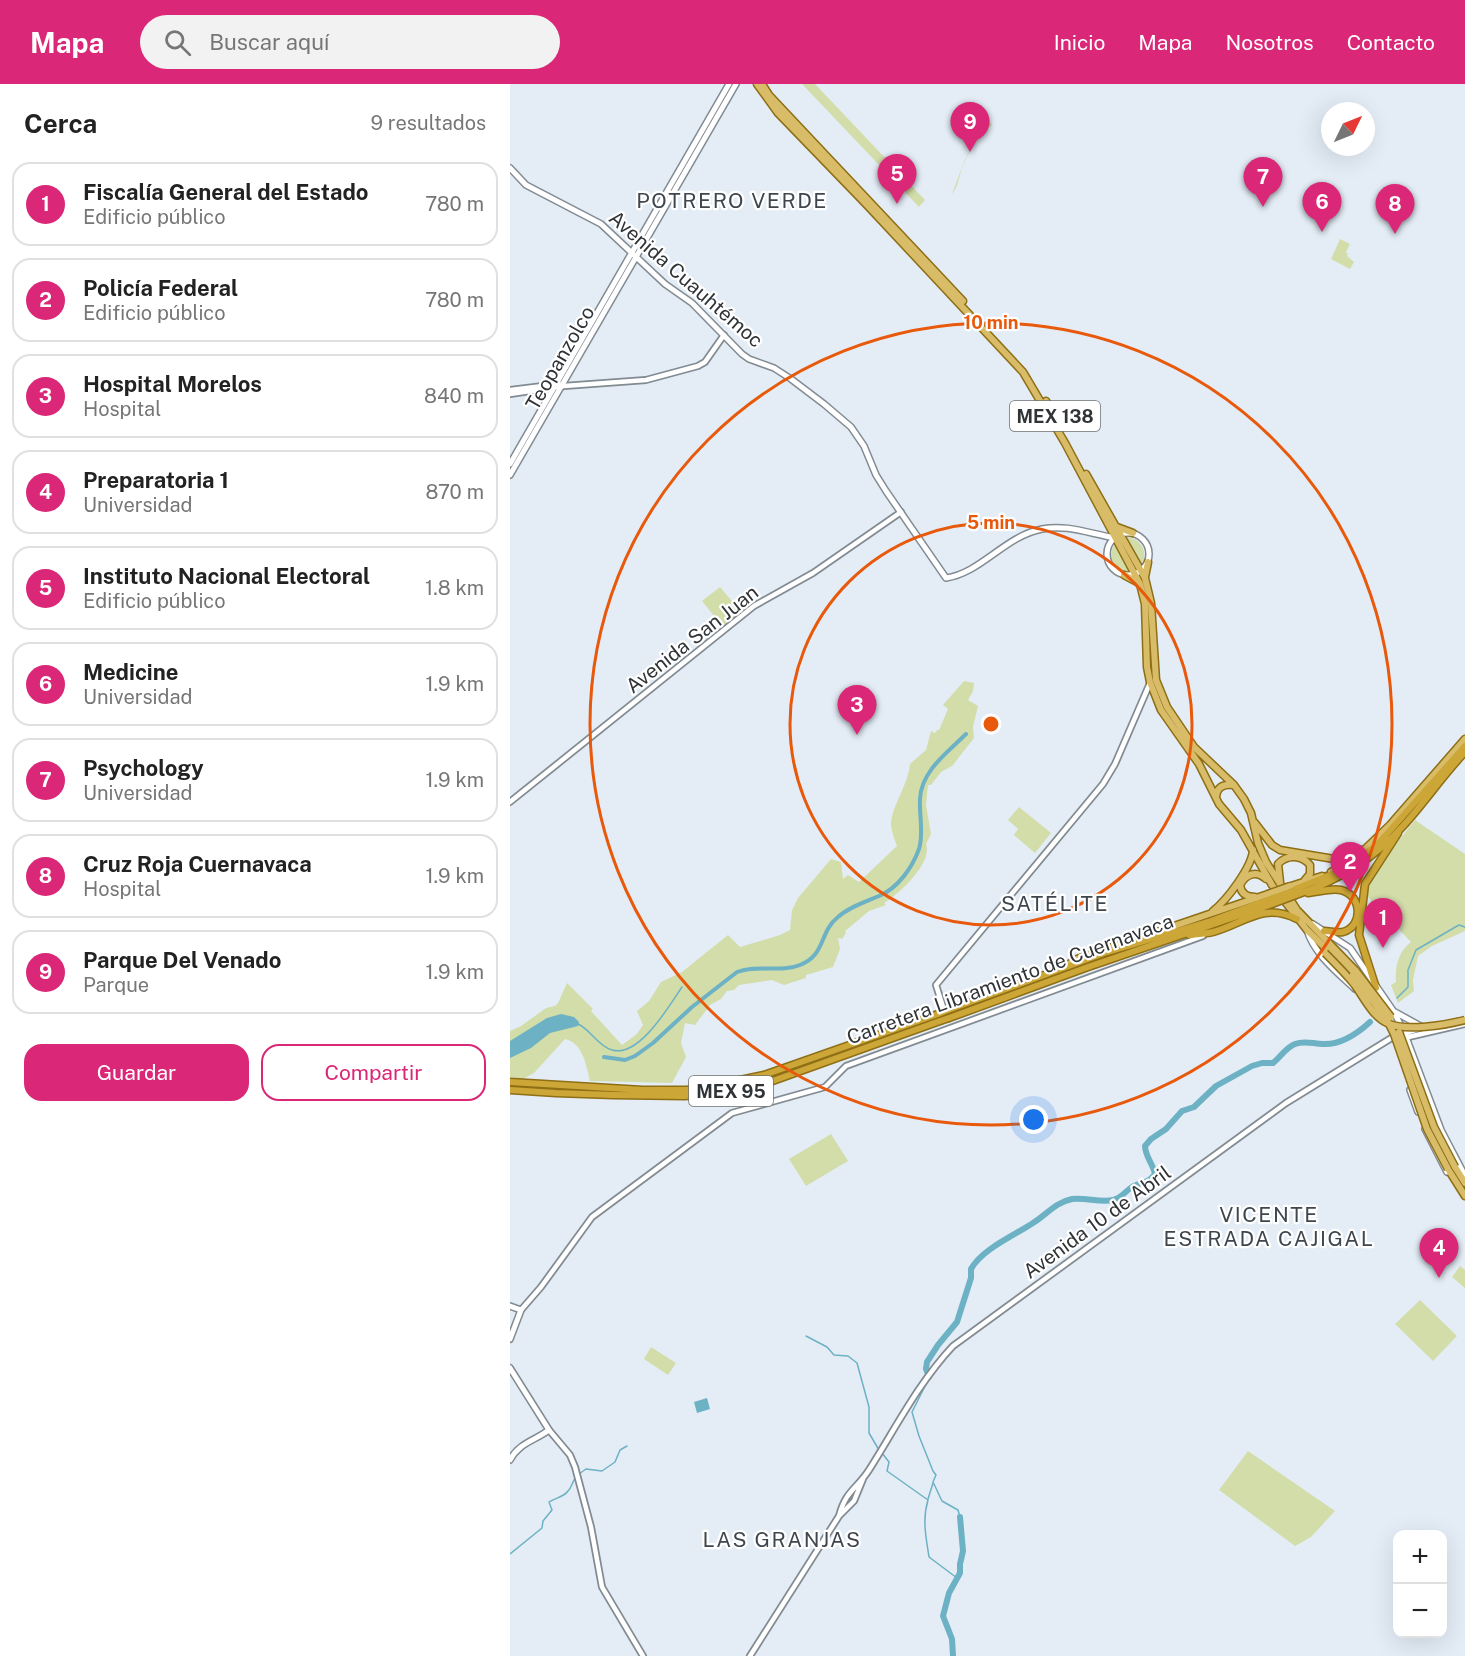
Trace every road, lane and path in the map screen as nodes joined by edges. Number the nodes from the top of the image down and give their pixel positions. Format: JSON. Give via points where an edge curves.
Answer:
{"nodes":[{"id":1,"x":729,"y":84,"type":"edge"},
{"id":2,"x":736,"y":84,"type":"edge"},
{"id":3,"x":757,"y":84,"type":"edge"},
{"id":4,"x":762,"y":84,"type":"edge"},
{"id":5,"x":718,"y":110,"type":"junction"},
{"id":6,"x":510,"y":168,"type":"edge"},
{"id":7,"x":630,"y":252,"type":"junction"},
{"id":8,"x":636,"y":258,"type":"junction"},
{"id":9,"x":970,"y":311,"type":"junction"},
{"id":10,"x":595,"y":321,"type":"junction"},
{"id":11,"x":724,"y":335,"type":"junction"},
{"id":12,"x":560,"y":384,"type":"junction"},
{"id":13,"x":510,"y":392,"type":"edge"},
{"id":14,"x":513,"y":462,"type":"edge"},
{"id":15,"x":510,"y":475,"type":"edge"},
{"id":16,"x":901,"y":512,"type":"junction"},
{"id":17,"x":1113,"y":526,"type":"junction"},
{"id":18,"x":1133,"y":533,"type":"junction"},
{"id":19,"x":1098,"y":534,"type":"junction"},
{"id":20,"x":1105,"y":536,"type":"junction"},
{"id":21,"x":1118,"y":536,"type":"junction"},
{"id":22,"x":1108,"y":549,"type":"junction"},
{"id":23,"x":1148,"y":562,"type":"junction"},
{"id":24,"x":1138,"y":572,"type":"junction"},
{"id":25,"x":1124,"y":575,"type":"junction"},
{"id":26,"x":1145,"y":578,"type":"junction"},
{"id":27,"x":1140,"y":584,"type":"junction"},
{"id":28,"x":1153,"y":681,"type":"junction"},
{"id":29,"x":1465,"y":739,"type":"edge"},
{"id":30,"x":1465,"y":746,"type":"edge"},
{"id":31,"x":1465,"y":754,"type":"edge"},
{"id":32,"x":1234,"y":785,"type":"junction"},
{"id":33,"x":1216,"y":797,"type":"junction"},
{"id":34,"x":510,"y":802,"type":"edge"},
{"id":35,"x":1416,"y":803,"type":"junction"},
{"id":36,"x":1409,"y":811,"type":"junction"},
{"id":37,"x":1253,"y":821,"type":"junction"},
{"id":38,"x":1402,"y":828,"type":"junction"},
{"id":39,"x":1241,"y":830,"type":"junction"},
{"id":40,"x":1374,"y":842,"type":"junction"},
{"id":41,"x":1253,"y":850,"type":"junction"},
{"id":42,"x":1303,"y":882,"type":"junction"},
{"id":43,"x":1272,"y":885,"type":"junction"},
{"id":44,"x":1280,"y":886,"type":"junction"},
{"id":45,"x":1293,"y":890,"type":"junction"},
{"id":46,"x":1269,"y":898,"type":"junction"},
{"id":47,"x":1208,"y":915,"type":"junction"},
{"id":48,"x":1301,"y":919,"type":"junction"},
{"id":49,"x":1310,"y":929,"type":"junction"},
{"id":50,"x":1324,"y":931,"type":"junction"},
{"id":51,"x":1210,"y":933,"type":"junction"},
{"id":52,"x":1179,"y":936,"type":"junction"},
{"id":53,"x":1325,"y":951,"type":"junction"},
{"id":54,"x":1058,"y":970,"type":"junction"},
{"id":55,"x":1376,"y":987,"type":"junction"},
{"id":56,"x":1364,"y":999,"type":"junction"},
{"id":57,"x":945,"y":1009,"type":"junction"},
{"id":58,"x":1376,"y":1012,"type":"junction"},
{"id":59,"x":1394,"y":1012,"type":"junction"},
{"id":60,"x":1407,"y":1020,"type":"junction"},
{"id":61,"x":1465,"y":1021,"type":"edge"},
{"id":62,"x":1424,"y":1030,"type":"junction"},
{"id":63,"x":1400,"y":1036,"type":"junction"},
{"id":64,"x":510,"y":1082,"type":"edge"},
{"id":65,"x":510,"y":1090,"type":"edge"},
{"id":66,"x":1465,"y":1176,"type":"edge"},
{"id":67,"x":1465,"y":1183,"type":"edge"},
{"id":68,"x":1465,"y":1196,"type":"edge"},
{"id":69,"x":1465,"y":1201,"type":"edge"},
{"id":70,"x":510,"y":1306,"type":"edge"},
{"id":71,"x":521,"y":1310,"type":"junction"},
{"id":72,"x":510,"y":1339,"type":"edge"},
{"id":73,"x":510,"y":1368,"type":"edge"},
{"id":74,"x":549,"y":1430,"type":"junction"},
{"id":75,"x":510,"y":1460,"type":"edge"},
{"id":76,"x":863,"y":1477,"type":"junction"},
{"id":77,"x":850,"y":1491,"type":"junction"},
{"id":78,"x":857,"y":1495,"type":"junction"},
{"id":79,"x":843,"y":1501,"type":"junction"},
{"id":80,"x":850,"y":1506,"type":"junction"},
{"id":81,"x":839,"y":1516,"type":"junction"},
{"id":82,"x":643,"y":1656,"type":"edge"},
{"id":83,"x":750,"y":1656,"type":"edge"}],
"edges":[{"from":1,"to":5,"type":"main road"},
{"from":2,"to":5,"type":"main road"},
{"from":3,"to":9,"type":"main road","number":"MEX 138","via":[[778,113]]},
{"from":4,"to":9,"type":"main road","number":"MEX 138"},
{"from":5,"to":7,"type":"main road","name":"Teopanzolco"},
{"from":5,"to":8,"type":"main road","name":"Teopanzolco"},
{"from":6,"to":7,"type":"main road","name":"Avenida Cuauhtémoc","via":[[526,185],[596,221]]},
{"from":7,"to":8,"type":"main road","name":"Avenida Cuauhtémoc"},
{"from":7,"to":10,"type":"main road","name":"Teopanzolco"},
{"from":8,"to":10,"type":"main road","name":"Teopanzolco"},
{"from":8,"to":11,"type":"main road","name":"Avenida Cuauhtémoc","via":[[692,303]]},
{"from":9,"to":17,"type":"main road","number":"MEX 138","via":[[1032,387]]},
{"from":10,"to":12,"type":"main road","name":"Teopanzolco"},
{"from":11,"to":12,"type":"street","via":[[698,366],[646,380]]},
{"from":11,"to":16,"type":"main road","name":"Avenida Cuauhtémoc","via":[[749,359],[768,364],[791,379],[850,427]]},
{"from":12,"to":13,"type":"street"},
{"from":12,"to":14,"type":"main road","name":"Teopanzolco"},
{"from":14,"to":15,"type":"main road","name":"Teopanzolco"},
{"from":16,"to":19,"type":"main road","name":"Avenida Cuauhtémoc","via":[[946,578],[959,576],[1014,539],[1039,530],[1062,527]]},
{"from":16,"to":34,"type":"street","name":"Avenida San Juan","via":[[813,573],[754,606]]},
{"from":17,"to":18,"type":"main road"},
{"from":17,"to":20,"type":"main road"},
{"from":17,"to":21,"type":"main road","number":"MEX 138"},
{"from":18,"to":21,"type":"main road","name":"Avenida Cuauhtémoc"},
{"from":18,"to":23,"type":"main road","via":[[1146,541]]},
{"from":19,"to":20,"type":"main road","name":"Avenida Cuauhtémoc"},
{"from":19,"to":22,"type":"main road"},
{"from":20,"to":21,"type":"main road","name":"Avenida Cuauhtémoc"},
{"from":21,"to":22,"type":"main road"},
{"from":21,"to":24,"type":"main road","number":"MEX 138"},
{"from":22,"to":25,"type":"main road","via":[[1110,566]]},
{"from":23,"to":24,"type":"main road"},
{"from":23,"to":26,"type":"main road"},
{"from":24,"to":25,"type":"main road"},
{"from":24,"to":26,"type":"main road","number":"MEX 138"},
{"from":24,"to":27,"type":"main road","number":"MEX 138"},
{"from":25,"to":27,"type":"main road"},
{"from":26,"to":28,"type":"main road","number":"MEX 138","via":[[1151,603]]},
{"from":27,"to":28,"type":"main road","number":"MEX 138","via":[[1145,604],[1147,666]]},
{"from":28,"to":32,"type":"main road","number":"MEX 138","via":[[1194,747]]},
{"from":28,"to":33,"type":"main road","number":"MEX 138","via":[[1161,710],[1199,764]]},
{"from":28,"to":57,"type":"street","via":[[1103,784],[936,985]]},
{"from":29,"to":35,"type":"main road","number":"MEX 95"},
{"from":30,"to":35,"type":"highway","name":"Carretera Libramiento de Cuernavaca","number":"MEX 95"},
{"from":31,"to":35,"type":"highway","name":"Carretera Libramiento de Cuernavaca","number":"MEX 95"},
{"from":32,"to":33,"type":"main road","via":[[1224,784]]},
{"from":32,"to":37,"type":"main road","number":"MEX 138"},
{"from":33,"to":39,"type":"main road","number":"MEX 138"},
{"from":35,"to":36,"type":"highway","name":"Carretera Libramiento de Cuernavaca","number":"MEX 95"},
{"from":35,"to":36,"type":"main road","number":"MEX 95"},
{"from":36,"to":38,"type":"highway","name":"Carretera Libramiento de Cuernavaca","number":"MEX 95"},
{"from":36,"to":40,"type":"main road","number":"MEX 95"},
{"from":36,"to":45,"type":"highway","name":"Carretera Libramiento de Cuernavaca","number":"MEX 95","via":[[1377,845],[1353,863],[1326,879]]},
{"from":37,"to":39,"type":"main road","via":[[1247,831]]},
{"from":37,"to":40,"type":"main road","via":[[1272,845],[1291,852],[1340,860]]},
{"from":37,"to":44,"type":"main road","number":"MEX 138","via":[[1262,853]]},
{"from":38,"to":45,"type":"highway","name":"Carretera Libramiento de Cuernavaca","number":"MEX 95","via":[[1356,867],[1328,883]]},
{"from":38,"to":55,"type":"highway","via":[[1365,884],[1359,935]]},
{"from":39,"to":41,"type":"main road","number":"MEX 138"},
{"from":40,"to":42,"type":"main road","number":"MEX 95","via":[[1339,868]]},
{"from":41,"to":43,"type":"main road","number":"MEX 138"},
{"from":41,"to":47,"type":"main road","via":[[1230,894]]},
{"from":42,"to":44,"type":"main road","via":[[1310,874],[1310,865],[1290,857],[1278,864]]},
{"from":42,"to":45,"type":"main road","number":"MEX 95"},
{"from":43,"to":46,"type":"main road","via":[[1256,873],[1244,879],[1240,889],[1246,896]]},
{"from":43,"to":48,"type":"main road","number":"MEX 138"},
{"from":44,"to":48,"type":"main road","number":"MEX 138"},
{"from":45,"to":46,"type":"highway","name":"Carretera Libramiento de Cuernavaca","number":"MEX 95","bridge":true},
{"from":45,"to":46,"type":"main road","number":"MEX 95","bridge":true},
{"from":45,"to":50,"type":"highway","via":[[1340,890],[1354,898],[1358,910],[1351,927],[1344,932]]},
{"from":46,"to":47,"type":"main road","number":"MEX 95"},
{"from":46,"to":52,"type":"highway","name":"Carretera Libramiento de Cuernavaca","number":"MEX 95"},
{"from":46,"to":54,"type":"highway","name":"Carretera Libramiento de Cuernavaca","number":"MEX 95","via":[[1211,921]]},
{"from":47,"to":54,"type":"main road","number":"MEX 95","via":[[1077,959]]},
{"from":48,"to":49,"type":"main road","number":"MEX 138"},
{"from":48,"to":50,"type":"main road","number":"MEX 138"},
{"from":48,"to":51,"type":"highway","via":[[1266,912]]},
{"from":49,"to":53,"type":"main road"},
{"from":49,"to":56,"type":"main road","number":"MEX 138","via":[[1310,939],[1324,959]]},
{"from":49,"to":67,"type":"main road","number":"MEX 138","bridge":true,"via":[[1356,971],[1391,1017],[1438,1136]]},
{"from":50,"to":55,"type":"main road","number":"MEX 138","via":[[1350,948]]},
{"from":51,"to":52,"type":"highway"},
{"from":51,"to":71,"type":"street","via":[[846,1066],[825,1087],[732,1113],[588,1221]]},
{"from":52,"to":65,"type":"highway","name":"Carretera Libramiento de Cuernavaca","number":"MEX 95","bridge":true,"via":[[767,1083],[685,1096]]},
{"from":53,"to":61,"type":"main road","bridge":true,"via":[[1387,1023],[1425,1026]]},
{"from":53,"to":68,"type":"main road","bridge":true,"via":[[1353,975],[1387,1020],[1427,1129]]},
{"from":54,"to":57,"type":"highway","name":"Carretera Libramiento de Cuernavaca","number":"MEX 95"},
{"from":55,"to":56,"type":"main road","via":[[1374,998]]},
{"from":55,"to":59,"type":"main road","number":"MEX 138"},
{"from":56,"to":58,"type":"main road","number":"MEX 138"},
{"from":57,"to":64,"type":"highway","name":"Carretera Libramiento de Cuernavaca","number":"MEX 95","bridge":true,"via":[[764,1075],[707,1088],[643,1090]]},
{"from":58,"to":63,"type":"main road","number":"MEX 138","bridge":true},
{"from":58,"to":63,"type":"main road"},
{"from":59,"to":60,"type":"main road"},
{"from":59,"to":63,"type":"main road","number":"MEX 138"},
{"from":60,"to":62,"type":"main road"},
{"from":60,"to":63,"type":"main road"},
{"from":61,"to":62,"type":"street"},
{"from":62,"to":63,"type":"street"},
{"from":63,"to":66,"type":"main road","number":"MEX 138"},
{"from":63,"to":69,"type":"main road","number":"MEX 138","via":[[1428,1137]]},
{"from":63,"to":76,"type":"street","name":"Avenida 10 de Abril","via":[[1286,1103],[963,1338],[945,1354]]},
{"from":70,"to":71,"type":"main road"},
{"from":71,"to":72,"type":"main road"},
{"from":73,"to":74,"type":"main road"},
{"from":74,"to":75,"type":"main road","via":[[516,1448]]},
{"from":74,"to":82,"type":"street","via":[[575,1467],[602,1587]]},
{"from":76,"to":77,"type":"street","name":"Avenida 10 de Abril"},
{"from":76,"to":78,"type":"street","name":"Avenida 10 de Abril"},
{"from":77,"to":78,"type":"street"},
{"from":77,"to":79,"type":"street","name":"Avenida 10 de Abril"},
{"from":78,"to":80,"type":"street","name":"Avenida 10 de Abril"},
{"from":79,"to":80,"type":"street"},
{"from":79,"to":81,"type":"street","name":"Avenida 10 de Abril"},
{"from":80,"to":81,"type":"street","name":"Avenida 10 de Abril"},
{"from":81,"to":83,"type":"street","name":"Avenida 10 de Abril"}]}
